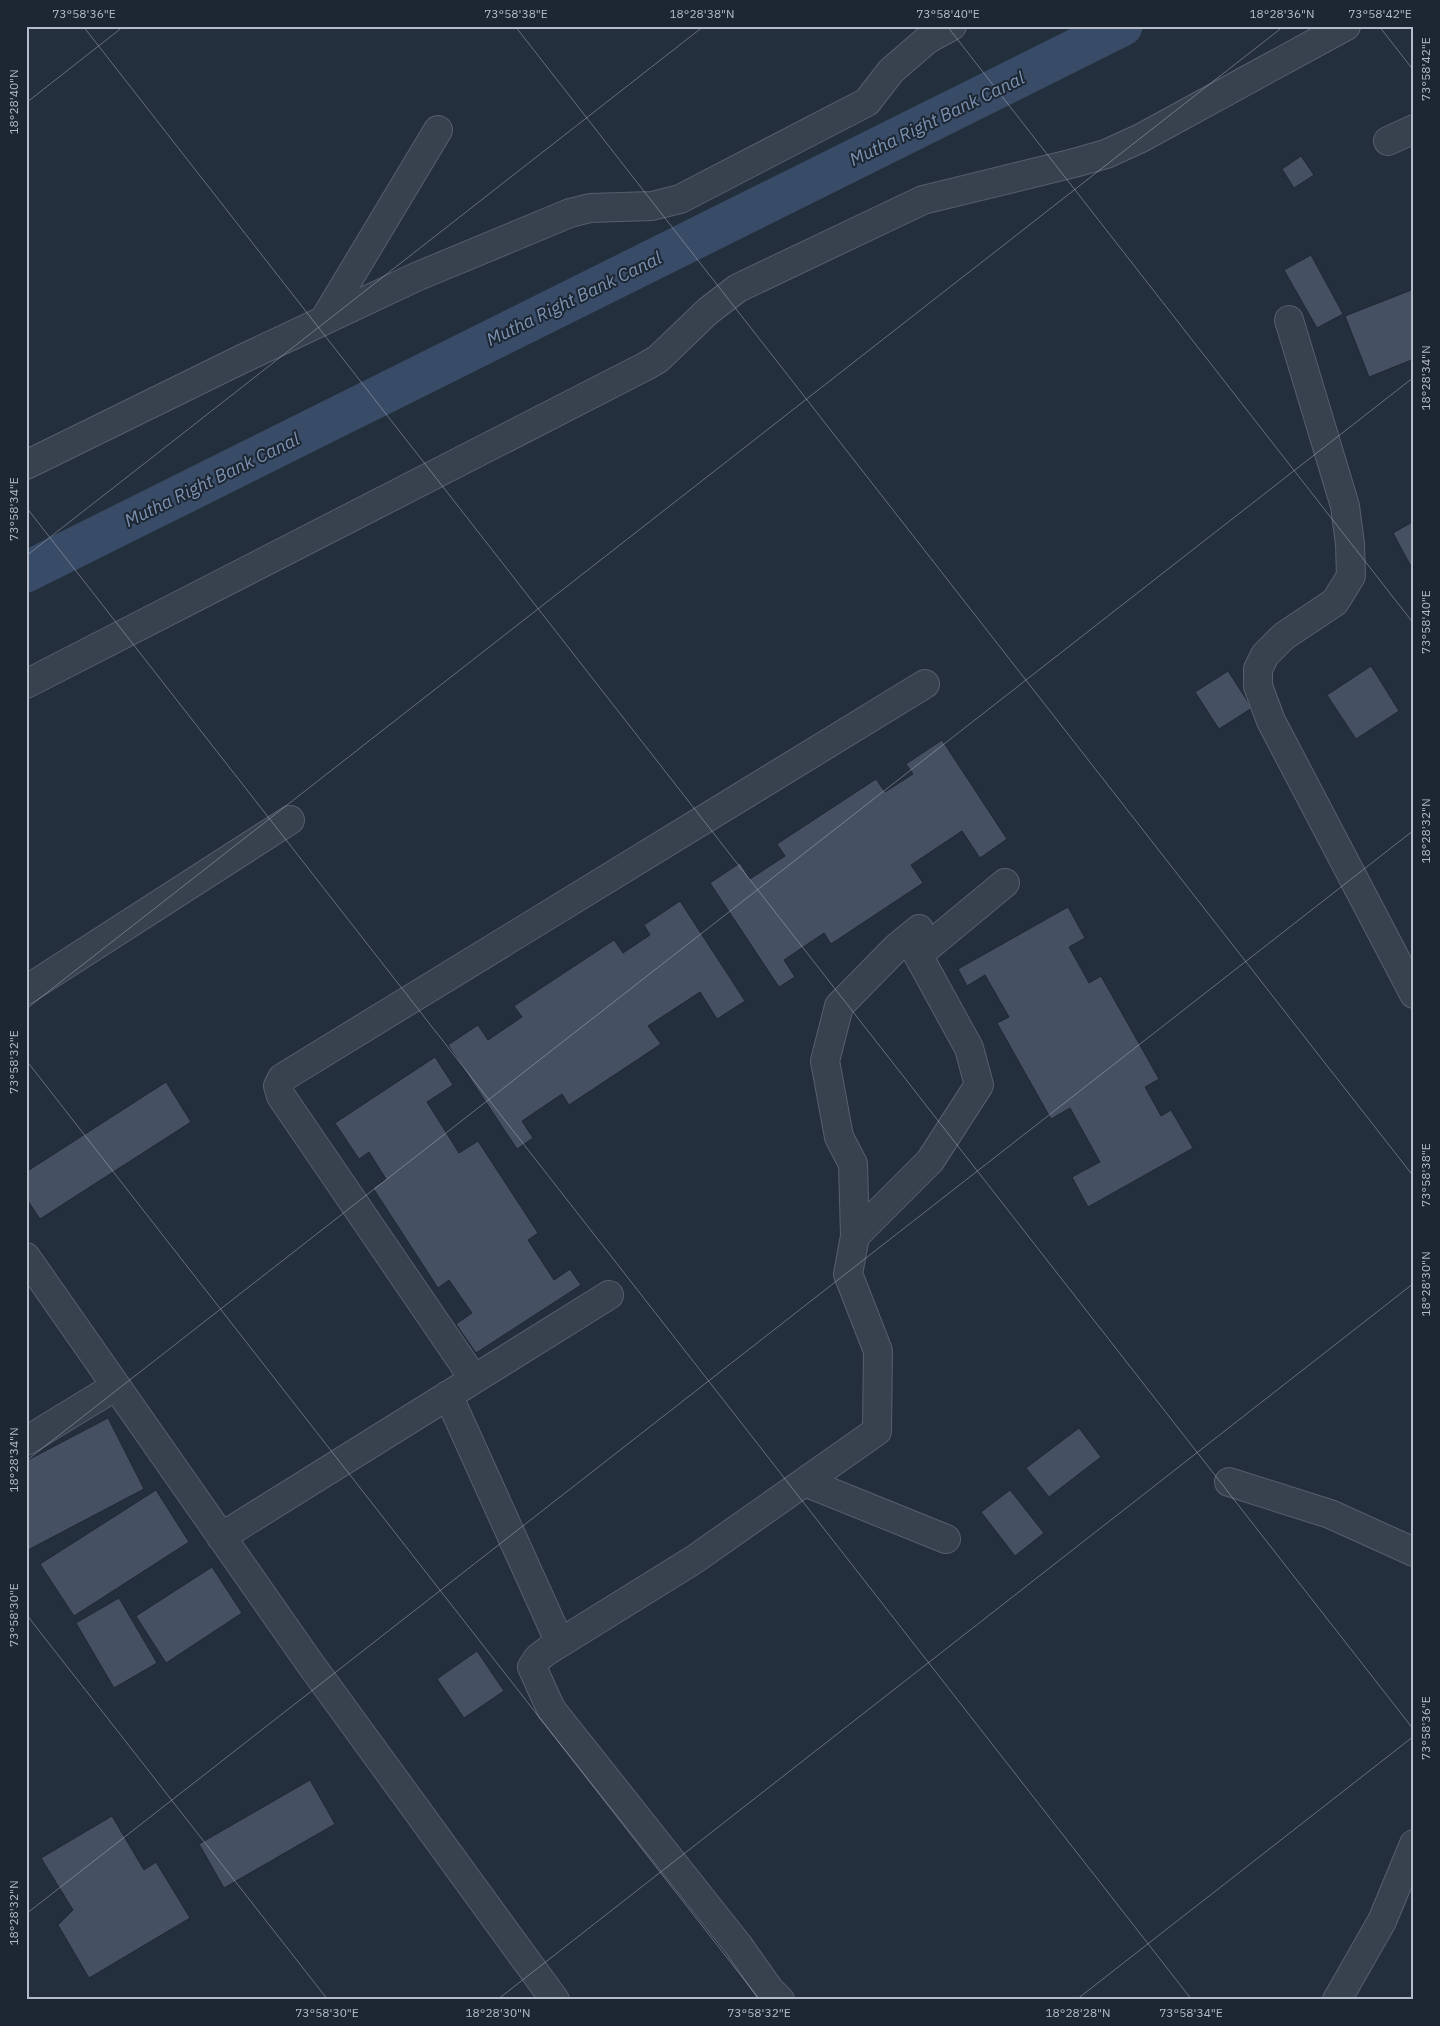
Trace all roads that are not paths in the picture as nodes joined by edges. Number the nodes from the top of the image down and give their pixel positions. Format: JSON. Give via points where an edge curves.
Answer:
{"nodes":[{"id":1,"x":952,"y":26,"type":"edge"},
{"id":2,"x":1346,"y":26,"type":"edge"},
{"id":3,"x":1414,"y":129,"type":"edge"},
{"id":4,"x":438,"y":130,"type":"dead end"},
{"id":5,"x":1388,"y":141,"type":"dead end"},
{"id":6,"x":324,"y":320,"type":"junction"},
{"id":7,"x":1289,"y":320,"type":"dead end"},
{"id":8,"x":26,"y":465,"type":"edge"},
{"id":9,"x":26,"y":684,"type":"edge"},
{"id":10,"x":925,"y":684,"type":"dead end"},
{"id":11,"x":290,"y":820,"type":"dead end"},
{"id":12,"x":1005,"y":883,"type":"dead end"},
{"id":13,"x":918,"y":955,"type":"junction"},
{"id":14,"x":26,"y":990,"type":"edge"},
{"id":15,"x":1414,"y":994,"type":"edge"},
{"id":16,"x":855,"y":1236,"type":"junction"},
{"id":17,"x":26,"y":1257,"type":"edge"},
{"id":18,"x":609,"y":1295,"type":"dead end"},
{"id":19,"x":474,"y":1379,"type":"junction"},
{"id":20,"x":116,"y":1386,"type":"junction"},
{"id":21,"x":448,"y":1395,"type":"junction"},
{"id":22,"x":26,"y":1441,"type":"edge"},
{"id":23,"x":805,"y":1482,"type":"junction"},
{"id":24,"x":1229,"y":1482,"type":"dead end"},
{"id":25,"x":221,"y":1537,"type":"junction"},
{"id":26,"x":946,"y":1539,"type":"dead end"},
{"id":27,"x":1414,"y":1552,"type":"edge"},
{"id":28,"x":560,"y":1643,"type":"junction"},
{"id":29,"x":1413,"y":1855,"type":"edge"},
{"id":30,"x":555,"y":2000,"type":"edge"},
{"id":31,"x":780,"y":2000,"type":"edge"},
{"id":32,"x":1337,"y":2000,"type":"edge"}],
"edges":[{"from":1,"to":6,"type":"street","via":[[928,39],[891,71],[868,102],[680,199],[652,206],[590,208],[570,214],[416,277]]},
{"from":2,"to":9,"type":"street","via":[[1106,154],[923,200],[754,280],[722,299],[646,366]]},
{"from":3,"to":5,"type":"street"},
{"from":4,"to":6,"type":"street"},
{"from":6,"to":8,"type":"street"},
{"from":7,"to":15,"type":"street","via":[[1345,506],[1351,576],[1335,602],[1284,636],[1266,655],[1258,669],[1258,686],[1271,721]]},
{"from":10,"to":19,"type":"street","via":[[282,1078],[278,1086],[281,1096]]},
{"from":11,"to":14,"type":"street"},
{"from":12,"to":13,"type":"street"},
{"from":13,"to":16,"type":"street","via":[[969,1048],[980,1085],[930,1161]]},
{"from":13,"to":16,"type":"street","via":[[919,928],[839,1006],[825,1061],[839,1137],[853,1164]]},
{"from":16,"to":23,"type":"street","via":[[848,1274],[878,1351],[876,1432]]},
{"from":17,"to":20,"type":"street"},
{"from":18,"to":19,"type":"street"},
{"from":19,"to":21,"type":"street"},
{"from":20,"to":22,"type":"street"},
{"from":20,"to":25,"type":"street"},
{"from":21,"to":25,"type":"street"},
{"from":21,"to":28,"type":"street"},
{"from":23,"to":26,"type":"street"},
{"from":23,"to":28,"type":"street","via":[[696,1559]]},
{"from":24,"to":27,"type":"street","via":[[1330,1514]]},
{"from":25,"to":30,"type":"street"},
{"from":28,"to":31,"type":"street","via":[[538,1658],[532,1667],[551,1709]]},
{"from":29,"to":32,"type":"street","via":[[1382,1921]]}]}
